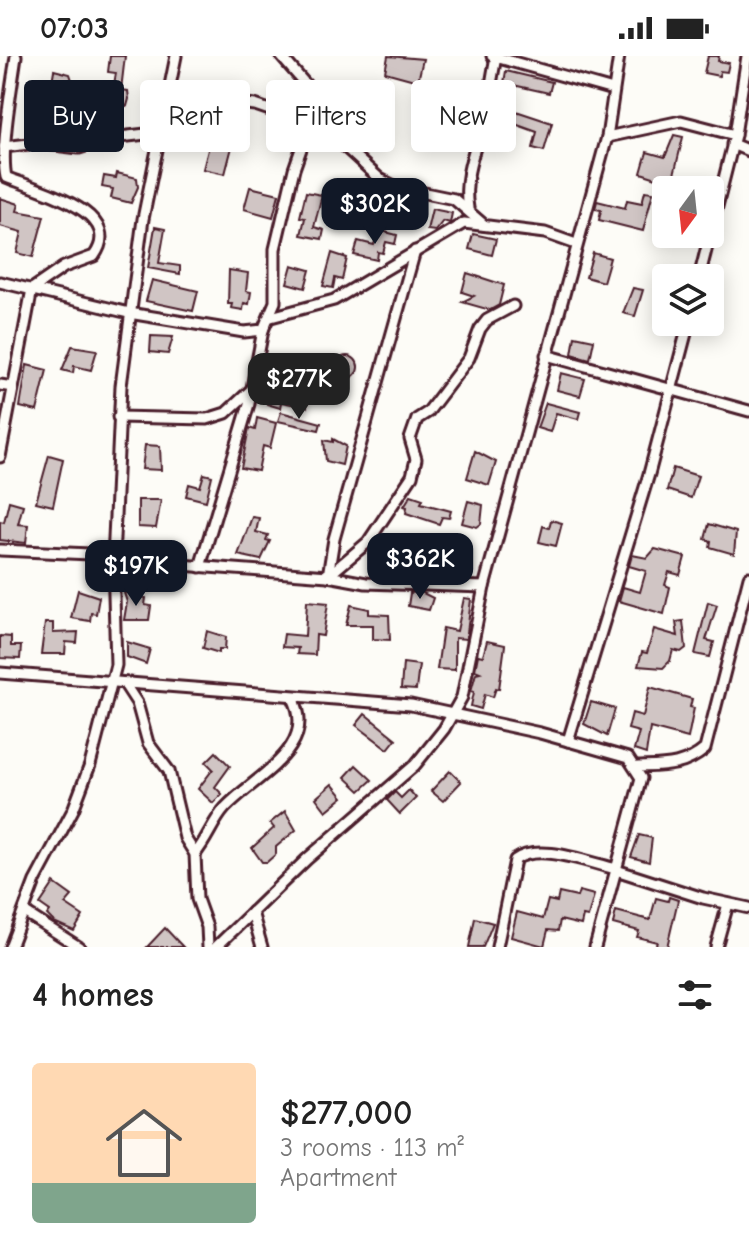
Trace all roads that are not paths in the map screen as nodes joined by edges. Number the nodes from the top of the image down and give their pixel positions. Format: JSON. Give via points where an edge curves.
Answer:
{"nodes":[{"id":1,"x":16,"y":56,"type":"edge"},
{"id":2,"x":176,"y":56,"type":"edge"},
{"id":3,"x":281,"y":56,"type":"edge"},
{"id":4,"x":494,"y":56,"type":"edge"},
{"id":5,"x":619,"y":56,"type":"edge"},
{"id":6,"x":747,"y":56,"type":"edge"},
{"id":7,"x":172,"y":80,"type":"edge"},
{"id":8,"x":302,"y":80,"type":"edge"},
{"id":9,"x":613,"y":90,"type":"junction"},
{"id":10,"x":140,"y":133,"type":"edge"},
{"id":11,"x":607,"y":137,"type":"junction"},
{"id":12,"x":3,"y":139,"type":"edge"},
{"id":13,"x":733,"y":140,"type":"junction"},
{"id":14,"x":749,"y":151,"type":"edge"},
{"id":15,"x":158,"y":152,"type":"edge"},
{"id":16,"x":300,"y":152,"type":"edge"},
{"id":17,"x":350,"y":152,"type":"edge"},
{"id":18,"x":468,"y":208,"type":"junction"},
{"id":19,"x":484,"y":225,"type":"junction"},
{"id":20,"x":576,"y":244,"type":"junction"},
{"id":21,"x":415,"y":251,"type":"junction"},
{"id":22,"x":702,"y":264,"type":"edge"},
{"id":23,"x":0,"y":282,"type":"edge"},
{"id":24,"x":32,"y":289,"type":"junction"},
{"id":25,"x":513,"y":306,"type":"dead end"},
{"id":26,"x":129,"y":313,"type":"junction"},
{"id":27,"x":271,"y":317,"type":"junction"},
{"id":28,"x":263,"y":330,"type":"junction"},
{"id":29,"x":685,"y":336,"type":"edge"},
{"id":30,"x":546,"y":355,"type":"junction"},
{"id":31,"x":0,"y":385,"type":"edge"},
{"id":32,"x":13,"y":387,"type":"junction"},
{"id":33,"x":253,"y":388,"type":"junction"},
{"id":34,"x":671,"y":391,"type":"junction"},
{"id":35,"x":749,"y":411,"type":"edge"},
{"id":36,"x":118,"y":417,"type":"junction"},
{"id":37,"x":0,"y":457,"type":"edge"},
{"id":38,"x":0,"y":550,"type":"edge"},
{"id":39,"x":113,"y":558,"type":"junction"},
{"id":40,"x":200,"y":567,"type":"junction"},
{"id":41,"x":328,"y":576,"type":"junction"},
{"id":42,"x":749,"y":577,"type":"edge"},
{"id":43,"x":484,"y":587,"type":"junction"},
{"id":44,"x":0,"y":673,"type":"edge"},
{"id":45,"x":112,"y":682,"type":"junction"},
{"id":46,"x":124,"y":683,"type":"junction"},
{"id":47,"x":293,"y":698,"type":"junction"},
{"id":48,"x":453,"y":714,"type":"junction"},
{"id":49,"x":568,"y":741,"type":"junction"},
{"id":50,"x":638,"y":767,"type":"junction"},
{"id":51,"x":195,"y":854,"type":"junction"},
{"id":52,"x":616,"y":869,"type":"junction"},
{"id":53,"x":728,"y":904,"type":"junction"},
{"id":54,"x":749,"y":908,"type":"edge"},
{"id":55,"x":24,"y":912,"type":"junction"},
{"id":56,"x":252,"y":912,"type":"junction"},
{"id":57,"x":10,"y":947,"type":"edge"},
{"id":58,"x":79,"y":947,"type":"edge"},
{"id":59,"x":208,"y":947,"type":"edge"},
{"id":60,"x":216,"y":947,"type":"edge"},
{"id":61,"x":262,"y":947,"type":"edge"},
{"id":62,"x":497,"y":947,"type":"edge"},
{"id":63,"x":595,"y":947,"type":"edge"},
{"id":64,"x":716,"y":947,"type":"edge"}],
"edges":[{"from":1,"to":12,"type":"street"},
{"from":2,"to":7,"type":"street"},
{"from":3,"to":8,"type":"street"},
{"from":4,"to":9,"type":"street"},
{"from":4,"to":18,"type":"street","via":[[468,172]]},
{"from":5,"to":9,"type":"street"},
{"from":6,"to":13,"type":"street"},
{"from":9,"to":11,"type":"street"},
{"from":10,"to":12,"type":"street","via":[[79,148]]},
{"from":11,"to":13,"type":"street","via":[[681,121]]},
{"from":11,"to":20,"type":"street"},
{"from":12,"to":24,"type":"street","via":[[6,177],[78,205],[99,229],[94,256],[64,267]]},
{"from":13,"to":14,"type":"street"},
{"from":13,"to":22,"type":"street"},
{"from":15,"to":26,"type":"street"},
{"from":16,"to":27,"type":"street","via":[[275,249]]},
{"from":17,"to":18,"type":"street","via":[[396,187],[454,199]]},
{"from":18,"to":19,"type":"street"},
{"from":19,"to":20,"type":"street","via":[[545,233]]},
{"from":19,"to":21,"type":"street","via":[[464,223]]},
{"from":20,"to":30,"type":"street"},
{"from":21,"to":27,"type":"street","via":[[334,300]]},
{"from":21,"to":41,"type":"street"},
{"from":23,"to":24,"type":"street"},
{"from":24,"to":26,"type":"street"},
{"from":24,"to":32,"type":"street"},
{"from":25,"to":41,"type":"street","via":[[487,320],[469,358],[417,419],[410,439],[416,459],[412,476],[368,542]]},
{"from":26,"to":28,"type":"street","via":[[244,332]]},
{"from":26,"to":36,"type":"street"},
{"from":27,"to":28,"type":"street"},
{"from":28,"to":33,"type":"street"},
{"from":29,"to":34,"type":"street"},
{"from":30,"to":34,"type":"street"},
{"from":30,"to":43,"type":"street"},
{"from":31,"to":32,"type":"street"},
{"from":32,"to":37,"type":"street"},
{"from":33,"to":36,"type":"street","via":[[226,413],[207,419]]},
{"from":33,"to":40,"type":"street"},
{"from":34,"to":35,"type":"street"},
{"from":34,"to":49,"type":"street"},
{"from":36,"to":39,"type":"street"},
{"from":38,"to":39,"type":"street"},
{"from":39,"to":40,"type":"street"},
{"from":39,"to":45,"type":"street"},
{"from":40,"to":41,"type":"street"},
{"from":41,"to":43,"type":"street","via":[[366,583]]},
{"from":42,"to":50,"type":"street","via":[[705,749],[677,766]]},
{"from":43,"to":48,"type":"street","via":[[464,689]]},
{"from":44,"to":45,"type":"street"},
{"from":45,"to":46,"type":"street"},
{"from":45,"to":55,"type":"street","via":[[73,810]]},
{"from":46,"to":47,"type":"street"},
{"from":46,"to":51,"type":"street","via":[[137,703],[148,743],[169,771],[185,838]]},
{"from":47,"to":48,"type":"street","via":[[411,705]]},
{"from":47,"to":51,"type":"street","via":[[301,726],[294,744],[224,808]]},
{"from":48,"to":49,"type":"street"},
{"from":48,"to":56,"type":"street","via":[[415,765]]},
{"from":49,"to":50,"type":"street","via":[[628,758]]},
{"from":50,"to":52,"type":"street","via":[[641,778]]},
{"from":51,"to":59,"type":"street","via":[[197,899]]},
{"from":52,"to":53,"type":"street"},
{"from":52,"to":62,"type":"street","via":[[523,854],[515,860]]},
{"from":52,"to":63,"type":"street"},
{"from":53,"to":54,"type":"street"},
{"from":53,"to":64,"type":"street"},
{"from":55,"to":57,"type":"street"},
{"from":55,"to":58,"type":"street"},
{"from":56,"to":60,"type":"street"},
{"from":56,"to":61,"type":"street"}]}
